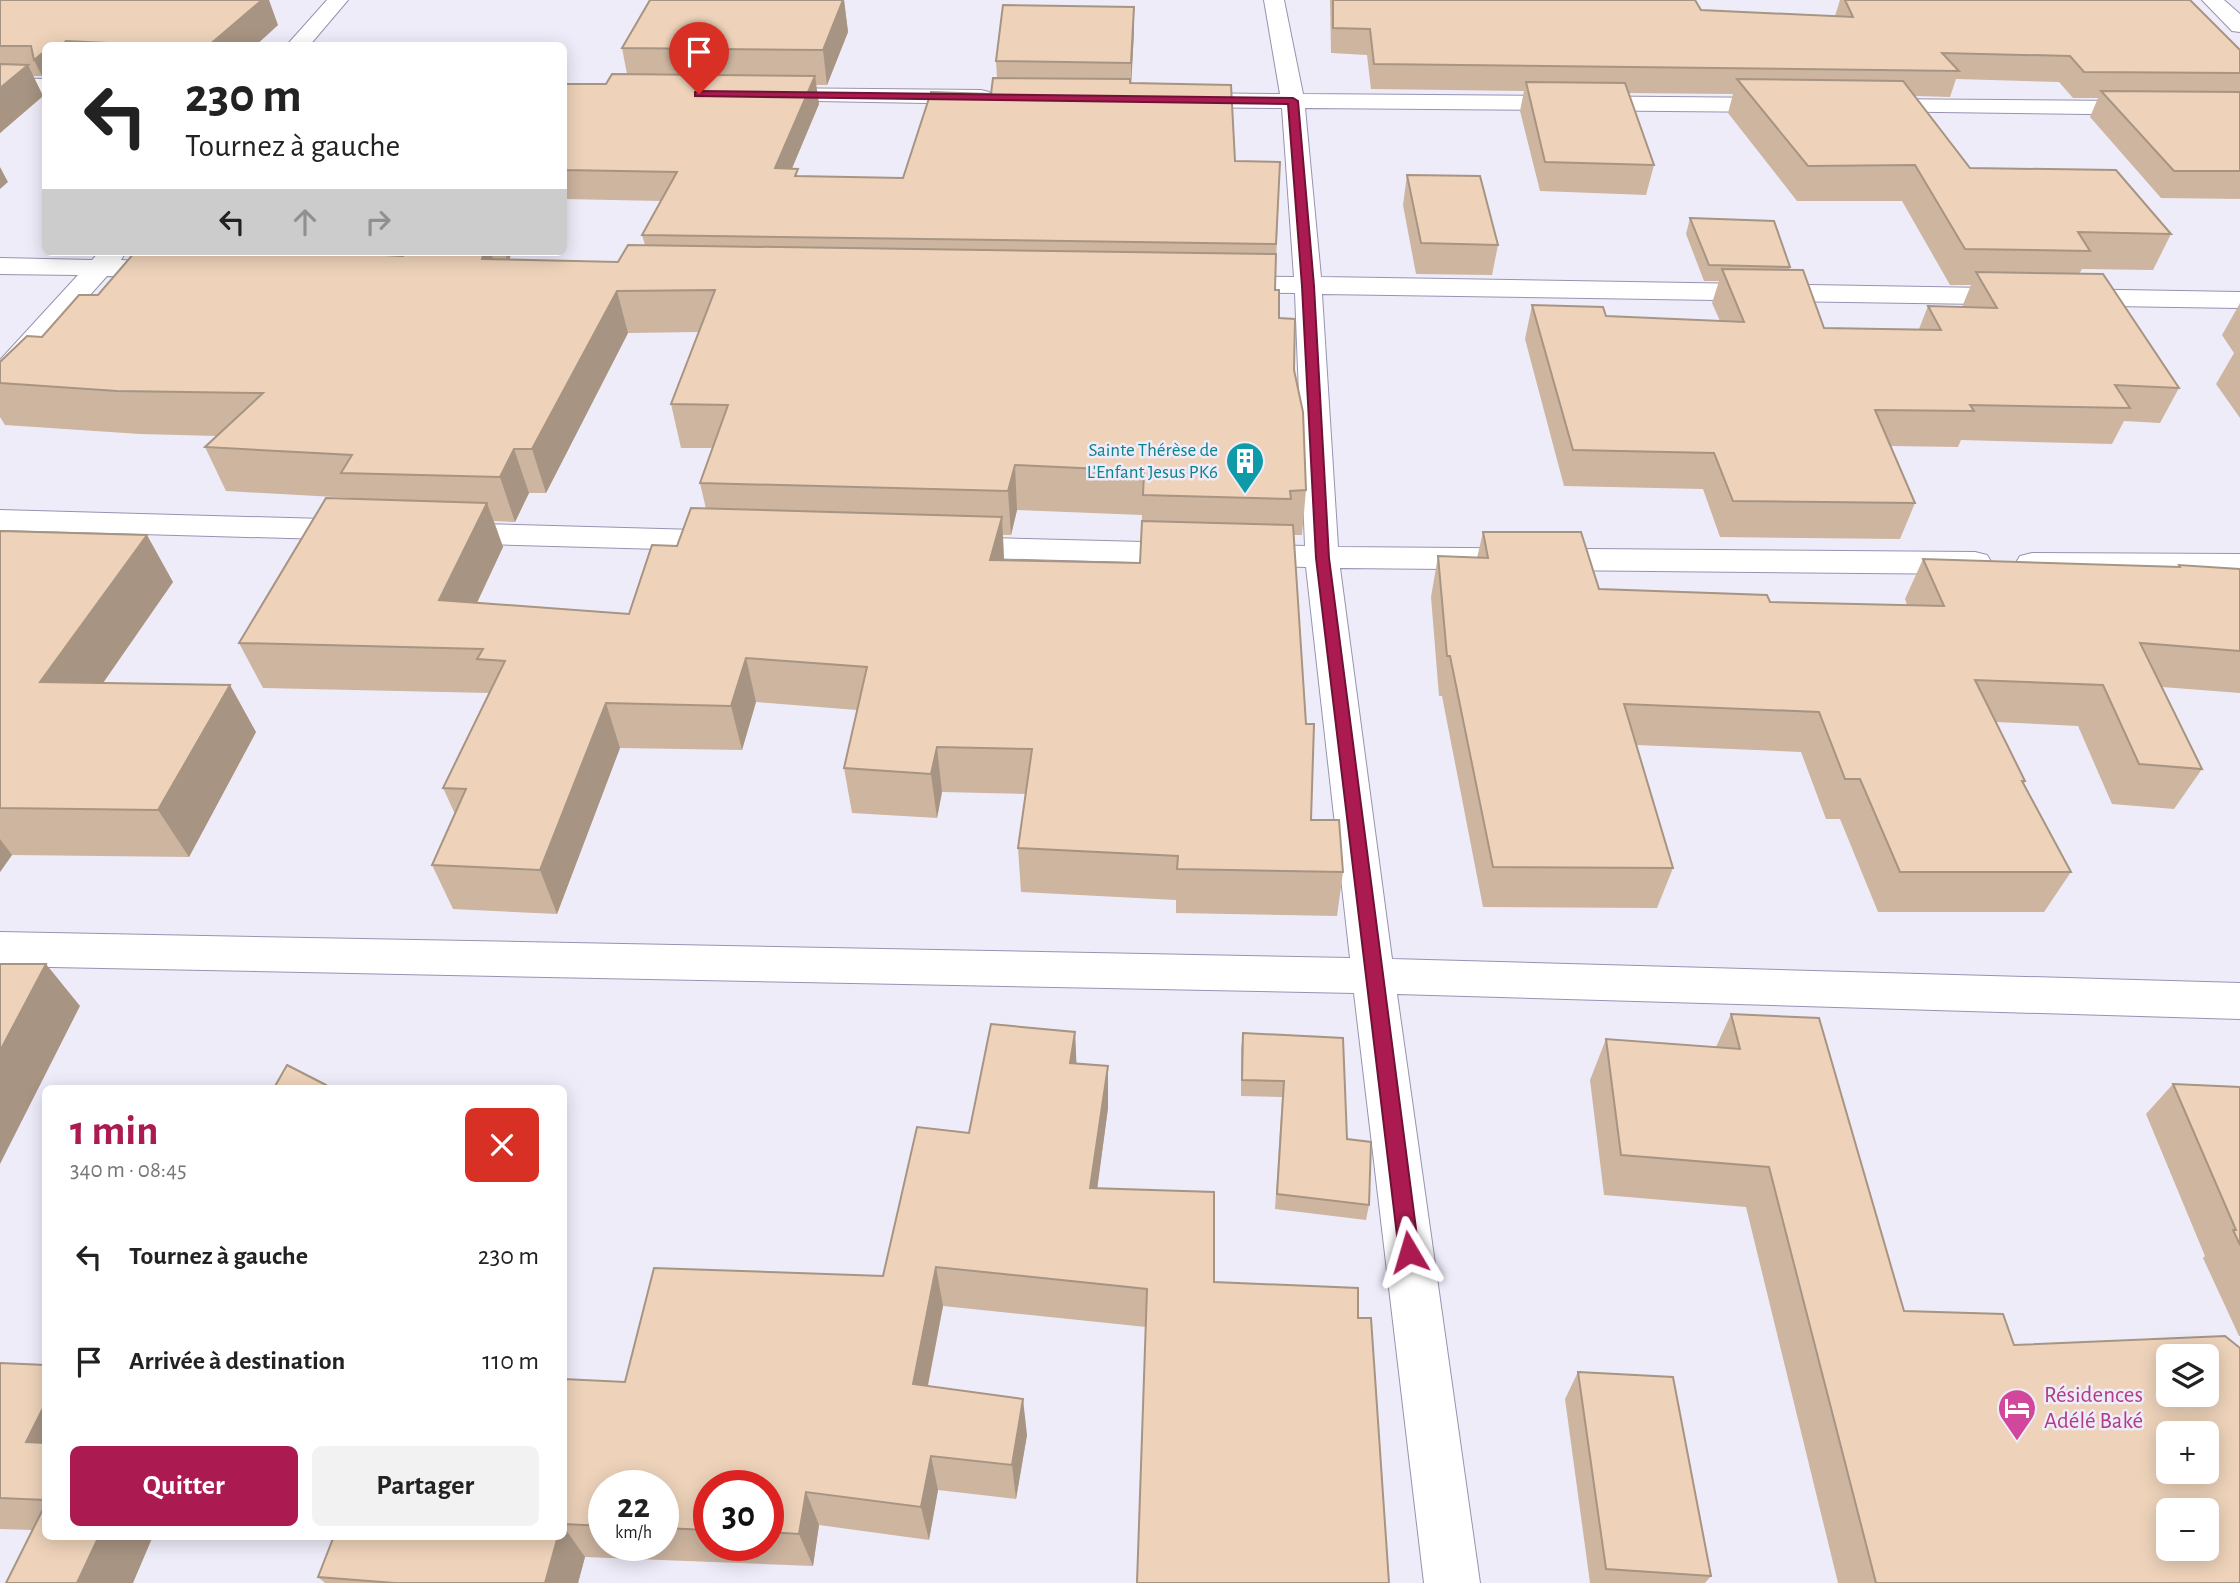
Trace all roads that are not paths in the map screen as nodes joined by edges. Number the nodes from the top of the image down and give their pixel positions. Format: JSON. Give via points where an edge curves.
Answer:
{"nodes":[{"id":1,"x":338,"y":0,"type":"edge"},
{"id":2,"x":1274,"y":0,"type":"edge"},
{"id":3,"x":2212,"y":0,"type":"edge"},
{"id":4,"x":2240,"y":26,"type":"edge"},
{"id":5,"x":301,"y":42,"type":"edge"},
{"id":6,"x":0,"y":85,"type":"edge"},
{"id":7,"x":42,"y":86,"type":"edge"},
{"id":8,"x":742,"y":94,"type":"edge"},
{"id":9,"x":1004,"y":97,"type":"edge"},
{"id":10,"x":1155,"y":99,"type":"edge"},
{"id":11,"x":1293,"y":101,"type":"junction"},
{"id":12,"x":1808,"y":106,"type":"edge"},
{"id":13,"x":1850,"y":106,"type":"edge"},
{"id":14,"x":2240,"y":109,"type":"edge"},
{"id":15,"x":106,"y":260,"type":"edge"},
{"id":16,"x":0,"y":266,"type":"edge"},
{"id":17,"x":196,"y":269,"type":"edge"},
{"id":18,"x":1197,"y":284,"type":"edge"},
{"id":19,"x":1308,"y":286,"type":"junction"},
{"id":20,"x":2240,"y":300,"type":"edge"},
{"id":21,"x":0,"y":378,"type":"edge"},
{"id":22,"x":0,"y":520,"type":"edge"},
{"id":23,"x":766,"y":542,"type":"edge"},
{"id":24,"x":919,"y":546,"type":"edge"},
{"id":25,"x":1322,"y":558,"type":"junction"},
{"id":26,"x":2240,"y":565,"type":"edge"},
{"id":27,"x":0,"y":949,"type":"edge"},
{"id":28,"x":1373,"y":976,"type":"junction"},
{"id":29,"x":2240,"y":1001,"type":"edge"},
{"id":30,"x":1452,"y":1583,"type":"edge"}],
"edges":[{"from":1,"to":5,"type":"street"},
{"from":2,"to":11,"type":"street"},
{"from":3,"to":4,"type":"street"},
{"from":6,"to":7,"type":"street"},
{"from":8,"to":9,"type":"street"},
{"from":10,"to":11,"type":"street"},
{"from":11,"to":12,"type":"street"},
{"from":11,"to":19,"type":"street"},
{"from":13,"to":14,"type":"street"},
{"from":15,"to":16,"type":"street"},
{"from":15,"to":17,"type":"street"},
{"from":15,"to":21,"type":"street"},
{"from":18,"to":19,"type":"street"},
{"from":19,"to":20,"type":"street"},
{"from":19,"to":25,"type":"street"},
{"from":22,"to":23,"type":"street"},
{"from":24,"to":25,"type":"street"},
{"from":25,"to":26,"type":"street"},
{"from":25,"to":28,"type":"street"},
{"from":27,"to":28,"type":"street"},
{"from":28,"to":29,"type":"street"},
{"from":28,"to":30,"type":"street"}]}
